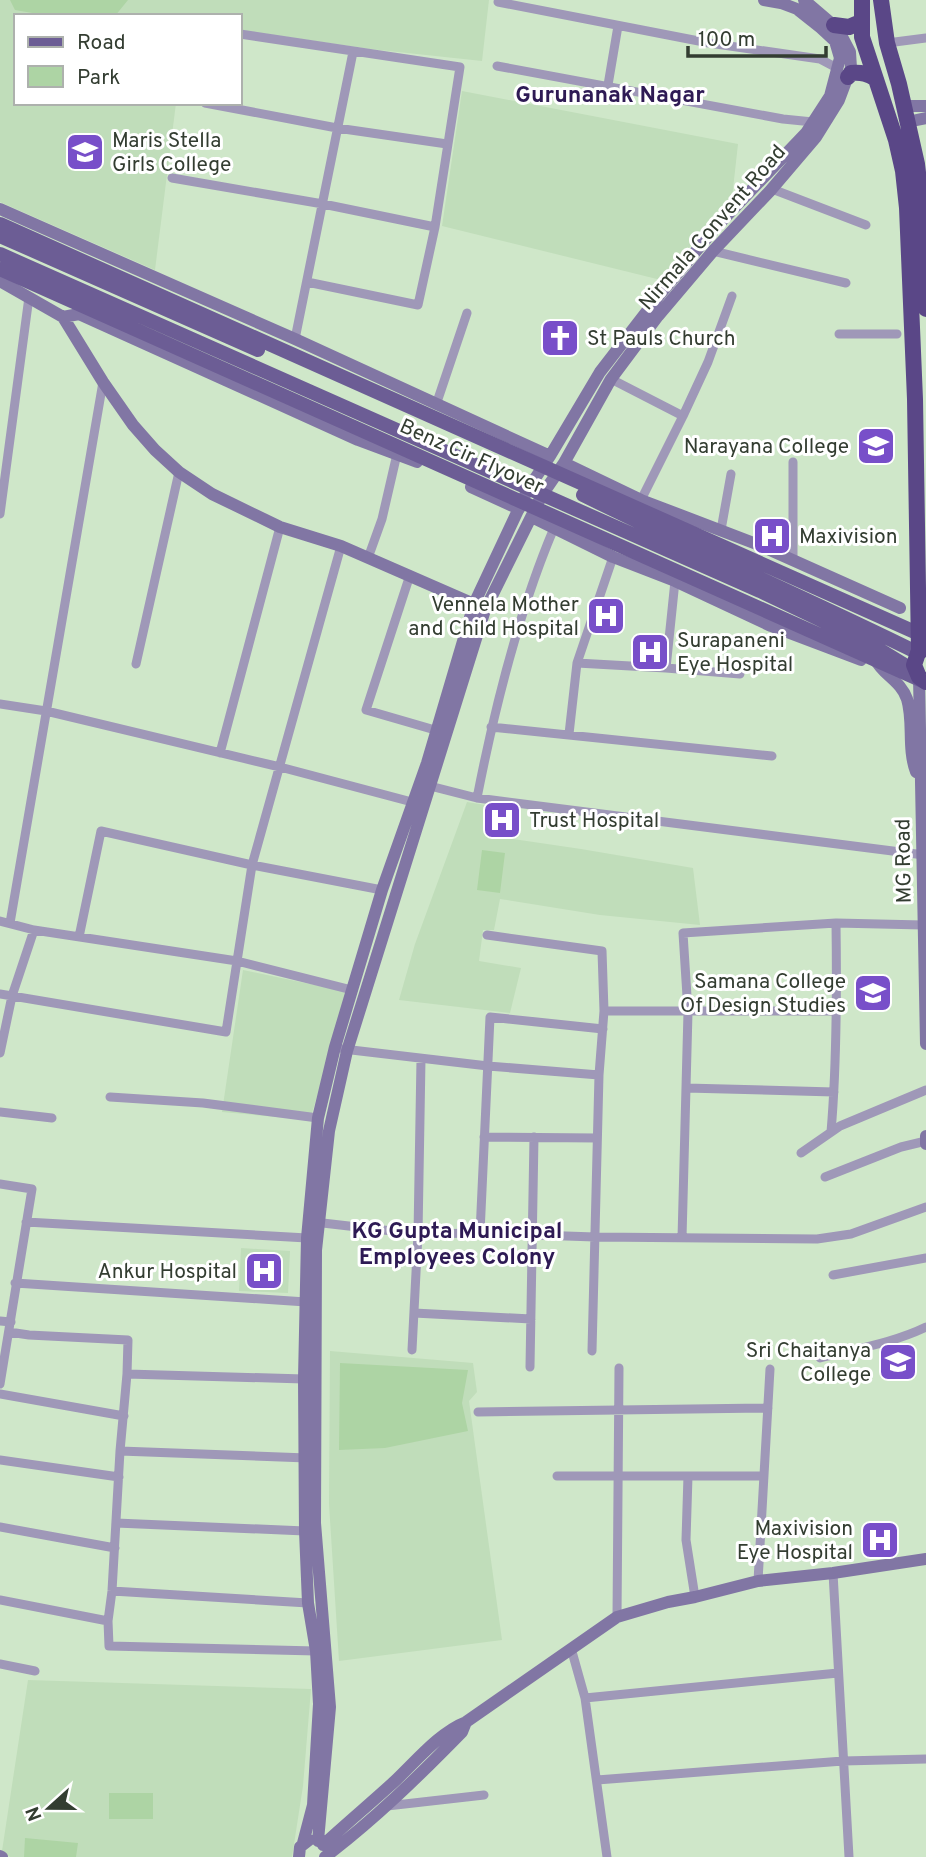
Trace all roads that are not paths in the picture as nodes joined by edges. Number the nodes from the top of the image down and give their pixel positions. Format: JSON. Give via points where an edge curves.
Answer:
{"nodes":[{"id":1,"x":764,"y":0,"type":"edge"},
{"id":2,"x":804,"y":0,"type":"edge"},
{"id":3,"x":862,"y":0,"type":"edge"},
{"id":4,"x":881,"y":0,"type":"edge"},
{"id":5,"x":498,"y":2,"type":"dead end"},
{"id":6,"x":861,"y":22,"type":"junction"},
{"id":7,"x":834,"y":25,"type":"junction"},
{"id":8,"x":618,"y":26,"type":"junction"},
{"id":9,"x":242,"y":34,"type":"edge"},
{"id":10,"x":926,"y":38,"type":"edge"},
{"id":11,"x":887,"y":43,"type":"junction"},
{"id":12,"x":844,"y":50,"type":"junction"},
{"id":13,"x":353,"y":52,"type":"junction"},
{"id":14,"x":497,"y":66,"type":"dead end"},
{"id":15,"x":843,"y":73,"type":"junction"},
{"id":16,"x":877,"y":79,"type":"junction"},
{"id":17,"x":608,"y":86,"type":"junction"},
{"id":18,"x":216,"y":105,"type":"edge"},
{"id":19,"x":926,"y":106,"type":"edge"},
{"id":20,"x":906,"y":114,"type":"junction"},
{"id":21,"x":926,"y":118,"type":"edge"},
{"id":22,"x":813,"y":122,"type":"junction"},
{"id":23,"x":337,"y":128,"type":"junction"},
{"id":24,"x":447,"y":144,"type":"junction"},
{"id":25,"x":172,"y":178,"type":"dead end"},
{"id":26,"x":772,"y":189,"type":"junction"},
{"id":27,"x":323,"y":204,"type":"junction"},
{"id":28,"x":0,"y":209,"type":"edge"},
{"id":29,"x":0,"y":224,"type":"edge"},
{"id":30,"x":866,"y":225,"type":"dead end"},
{"id":31,"x":435,"y":227,"type":"junction"},
{"id":32,"x":0,"y":236,"type":"edge"},
{"id":33,"x":713,"y":251,"type":"junction"},
{"id":34,"x":0,"y":254,"type":"edge"},
{"id":35,"x":916,"y":256,"type":"junction"},
{"id":36,"x":0,"y":269,"type":"edge"},
{"id":37,"x":0,"y":281,"type":"edge"},
{"id":38,"x":307,"y":282,"type":"junction"},
{"id":39,"x":845,"y":283,"type":"dead end"},
{"id":40,"x":732,"y":296,"type":"dead end"},
{"id":41,"x":29,"y":297,"type":"junction"},
{"id":42,"x":926,"y":309,"type":"edge"},
{"id":43,"x":467,"y":313,"type":"dead end"},
{"id":44,"x":63,"y":317,"type":"junction"},
{"id":45,"x":839,"y":334,"type":"dead end"},
{"id":46,"x":897,"y":334,"type":"dead end"},
{"id":47,"x":295,"y":339,"type":"junction"},
{"id":48,"x":611,"y":379,"type":"junction"},
{"id":49,"x":103,"y":382,"type":"junction"},
{"id":50,"x":436,"y":405,"type":"junction"},
{"id":51,"x":683,"y":416,"type":"junction"},
{"id":52,"x":397,"y":454,"type":"junction"},
{"id":53,"x":550,"y":456,"type":"junction"},
{"id":54,"x":793,"y":462,"type":"dead end"},
{"id":55,"x":564,"y":463,"type":"junction"},
{"id":56,"x":179,"y":472,"type":"junction"},
{"id":57,"x":731,"y":474,"type":"dead end"},
{"id":58,"x":545,"y":476,"type":"junction"},
{"id":59,"x":528,"y":489,"type":"junction"},
{"id":60,"x":542,"y":495,"type":"junction"},
{"id":61,"x":641,"y":500,"type":"junction"},
{"id":62,"x":519,"y":509,"type":"junction"},
{"id":63,"x":0,"y":514,"type":"edge"},
{"id":64,"x":532,"y":517,"type":"junction"},
{"id":65,"x":280,"y":527,"type":"junction"},
{"id":66,"x":554,"y":527,"type":"junction"},
{"id":67,"x":721,"y":530,"type":"junction"},
{"id":68,"x":341,"y":546,"type":"junction"},
{"id":69,"x":613,"y":556,"type":"junction"},
{"id":70,"x":368,"y":558,"type":"junction"},
{"id":71,"x":793,"y":560,"type":"junction"},
{"id":72,"x":410,"y":575,"type":"junction"},
{"id":73,"x":675,"y":581,"type":"junction"},
{"id":74,"x":918,"y":594,"type":"junction"},
{"id":75,"x":474,"y":604,"type":"junction"},
{"id":76,"x":900,"y":608,"type":"junction"},
{"id":77,"x":862,"y":624,"type":"junction"},
{"id":78,"x":867,"y":642,"type":"junction"},
{"id":79,"x":922,"y":647,"type":"edge"},
{"id":80,"x":577,"y":663,"type":"junction"},
{"id":81,"x":136,"y":664,"type":"dead end"},
{"id":82,"x":878,"y":665,"type":"junction"},
{"id":83,"x":666,"y":667,"type":"junction"},
{"id":84,"x":740,"y":674,"type":"dead end"},
{"id":85,"x":922,"y":678,"type":"edge"},
{"id":86,"x":0,"y":704,"type":"edge"},
{"id":87,"x":47,"y":711,"type":"junction"},
{"id":88,"x":491,"y":727,"type":"junction"},
{"id":89,"x":435,"y":730,"type":"junction"},
{"id":90,"x":569,"y":734,"type":"junction"},
{"id":91,"x":220,"y":753,"type":"junction"},
{"id":92,"x":772,"y":756,"type":"dead end"},
{"id":93,"x":280,"y":767,"type":"junction"},
{"id":94,"x":425,"y":785,"type":"junction"},
{"id":95,"x":921,"y":785,"type":"junction"},
{"id":96,"x":477,"y":797,"type":"junction"},
{"id":97,"x":412,"y":802,"type":"junction"},
{"id":98,"x":924,"y":855,"type":"junction"},
{"id":99,"x":252,"y":865,"type":"junction"},
{"id":100,"x":382,"y":890,"type":"junction"},
{"id":101,"x":0,"y":921,"type":"edge"},
{"id":102,"x":10,"y":923,"type":"junction"},
{"id":103,"x":836,"y":923,"type":"junction"},
{"id":104,"x":923,"y":925,"type":"junction"},
{"id":105,"x":34,"y":930,"type":"junction"},
{"id":106,"x":487,"y":935,"type":"dead end"},
{"id":107,"x":79,"y":937,"type":"junction"},
{"id":108,"x":237,"y":961,"type":"junction"},
{"id":109,"x":352,"y":990,"type":"junction"},
{"id":110,"x":0,"y":994,"type":"edge"},
{"id":111,"x":12,"y":996,"type":"junction"},
{"id":112,"x":604,"y":1011,"type":"junction"},
{"id":113,"x":838,"y":1011,"type":"junction"},
{"id":114,"x":688,"y":1012,"type":"junction"},
{"id":115,"x":926,"y":1020,"type":"edge"},
{"id":116,"x":603,"y":1029,"type":"junction"},
{"id":117,"x":926,"y":1044,"type":"edge"},
{"id":118,"x":341,"y":1049,"type":"junction"},
{"id":119,"x":0,"y":1053,"type":"edge"},
{"id":120,"x":421,"y":1059,"type":"junction"},
{"id":121,"x":488,"y":1066,"type":"junction"},
{"id":122,"x":599,"y":1075,"type":"junction"},
{"id":123,"x":686,"y":1088,"type":"junction"},
{"id":124,"x":926,"y":1090,"type":"edge"},
{"id":125,"x":835,"y":1092,"type":"junction"},
{"id":126,"x":110,"y":1097,"type":"dead end"},
{"id":127,"x":0,"y":1112,"type":"edge"},
{"id":128,"x":52,"y":1118,"type":"dead end"},
{"id":129,"x":318,"y":1118,"type":"junction"},
{"id":130,"x":831,"y":1132,"type":"junction"},
{"id":131,"x":484,"y":1137,"type":"junction"},
{"id":132,"x":534,"y":1137,"type":"junction"},
{"id":133,"x":597,"y":1138,"type":"junction"},
{"id":134,"x":926,"y":1140,"type":"edge"},
{"id":135,"x":801,"y":1153,"type":"dead end"},
{"id":136,"x":825,"y":1177,"type":"dead end"},
{"id":137,"x":0,"y":1184,"type":"edge"},
{"id":138,"x":926,"y":1207,"type":"edge"},
{"id":139,"x":26,"y":1222,"type":"junction"},
{"id":140,"x":313,"y":1222,"type":"junction"},
{"id":141,"x":480,"y":1233,"type":"junction"},
{"id":142,"x":418,"y":1234,"type":"junction"},
{"id":143,"x":532,"y":1235,"type":"junction"},
{"id":144,"x":595,"y":1237,"type":"junction"},
{"id":145,"x":307,"y":1238,"type":"junction"},
{"id":146,"x":682,"y":1238,"type":"junction"},
{"id":147,"x":926,"y":1258,"type":"edge"},
{"id":148,"x":833,"y":1275,"type":"dead end"},
{"id":149,"x":15,"y":1283,"type":"junction"},
{"id":150,"x":306,"y":1302,"type":"junction"},
{"id":151,"x":414,"y":1313,"type":"junction"},
{"id":152,"x":531,"y":1319,"type":"junction"},
{"id":153,"x":0,"y":1321,"type":"edge"},
{"id":154,"x":926,"y":1326,"type":"edge"},
{"id":155,"x":10,"y":1327,"type":"junction"},
{"id":156,"x":412,"y":1350,"type":"dead end"},
{"id":157,"x":592,"y":1351,"type":"dead end"},
{"id":158,"x":820,"y":1358,"type":"dead end"},
{"id":159,"x":530,"y":1367,"type":"dead end"},
{"id":160,"x":619,"y":1368,"type":"dead end"},
{"id":161,"x":770,"y":1369,"type":"dead end"},
{"id":162,"x":127,"y":1374,"type":"junction"},
{"id":163,"x":304,"y":1379,"type":"junction"},
{"id":164,"x":0,"y":1384,"type":"edge"},
{"id":165,"x":0,"y":1394,"type":"edge"},
{"id":166,"x":768,"y":1408,"type":"junction"},
{"id":167,"x":618,"y":1410,"type":"junction"},
{"id":168,"x":478,"y":1412,"type":"dead end"},
{"id":169,"x":124,"y":1416,"type":"junction"},
{"id":170,"x":120,"y":1451,"type":"junction"},
{"id":171,"x":309,"y":1458,"type":"junction"},
{"id":172,"x":0,"y":1460,"type":"edge"},
{"id":173,"x":557,"y":1476,"type":"dead end"},
{"id":174,"x":618,"y":1476,"type":"junction"},
{"id":175,"x":688,"y":1476,"type":"junction"},
{"id":176,"x":764,"y":1476,"type":"junction"},
{"id":177,"x":119,"y":1477,"type":"junction"},
{"id":178,"x":116,"y":1523,"type":"junction"},
{"id":179,"x":0,"y":1527,"type":"edge"},
{"id":180,"x":304,"y":1531,"type":"junction"},
{"id":181,"x":115,"y":1548,"type":"junction"},
{"id":182,"x":926,"y":1559,"type":"edge"},
{"id":183,"x":833,"y":1573,"type":"junction"},
{"id":184,"x":758,"y":1580,"type":"junction"},
{"id":185,"x":112,"y":1591,"type":"junction"},
{"id":186,"x":695,"y":1597,"type":"junction"},
{"id":187,"x":0,"y":1600,"type":"edge"},
{"id":188,"x":308,"y":1602,"type":"junction"},
{"id":189,"x":617,"y":1617,"type":"junction"},
{"id":190,"x":107,"y":1621,"type":"junction"},
{"id":191,"x":571,"y":1648,"type":"junction"},
{"id":192,"x":316,"y":1651,"type":"junction"},
{"id":193,"x":0,"y":1664,"type":"edge"},
{"id":194,"x":35,"y":1671,"type":"dead end"},
{"id":195,"x":838,"y":1673,"type":"junction"},
{"id":196,"x":585,"y":1698,"type":"junction"},
{"id":197,"x":466,"y":1722,"type":"junction"},
{"id":198,"x":926,"y":1759,"type":"edge"},
{"id":199,"x":843,"y":1761,"type":"junction"},
{"id":200,"x":597,"y":1780,"type":"junction"},
{"id":201,"x":484,"y":1795,"type":"dead end"},
{"id":202,"x":387,"y":1807,"type":"junction"},
{"id":203,"x":303,"y":1843,"type":"junction"},
{"id":204,"x":323,"y":1850,"type":"edge"},
{"id":205,"x":299,"y":1857,"type":"edge"},
{"id":206,"x":607,"y":1857,"type":"edge"},
{"id":207,"x":842,"y":1857,"type":"edge"},
{"id":208,"x":849,"y":1857,"type":"edge"}],
"edges":[{"from":1,"to":12,"type":"street","via":[[797,9]]},
{"from":2,"to":7,"type":"street"},
{"from":3,"to":6,"type":"highway"},
{"from":4,"to":11,"type":"highway"},
{"from":5,"to":8,"type":"street"},
{"from":6,"to":7,"type":"highway","via":[[849,27]]},
{"from":6,"to":16,"type":"highway","via":[[864,47]]},
{"from":7,"to":12,"type":"street"},
{"from":8,"to":15,"type":"street","via":[[820,59]]},
{"from":8,"to":17,"type":"street"},
{"from":9,"to":13,"type":"street"},
{"from":10,"to":11,"type":"street"},
{"from":11,"to":20,"type":"highway"},
{"from":12,"to":15,"type":"street","name":"Nirmala Convent Road","via":[[852,61]]},
{"from":13,"to":23,"type":"street"},
{"from":13,"to":24,"type":"street","via":[[460,67]]},
{"from":14,"to":17,"type":"street"},
{"from":15,"to":16,"type":"highway"},
{"from":15,"to":22,"type":"street","name":"Nirmala Convent Road"},
{"from":15,"to":26,"type":"street","name":"Nirmala Convent Road","via":[[839,100],[821,131]]},
{"from":16,"to":35,"type":"highway","via":[[903,171]]},
{"from":17,"to":22,"type":"street"},
{"from":18,"to":23,"type":"street"},
{"from":19,"to":20,"type":"street"},
{"from":20,"to":21,"type":"street"},
{"from":20,"to":35,"type":"highway","via":[[918,178]]},
{"from":22,"to":53,"type":"street","name":"Nirmala Convent Road","via":[[658,297],[600,372]]},
{"from":23,"to":24,"type":"street"},
{"from":23,"to":27,"type":"street"},
{"from":24,"to":31,"type":"street"},
{"from":25,"to":27,"type":"street"},
{"from":26,"to":30,"type":"street"},
{"from":26,"to":33,"type":"street","name":"Nirmala Convent Road"},
{"from":27,"to":31,"type":"street"},
{"from":27,"to":38,"type":"street"},
{"from":28,"to":47,"type":"street"},
{"from":29,"to":79,"type":"main road","name":"Benz Cir Flyover"},
{"from":31,"to":38,"type":"street","via":[[418,305]]},
{"from":32,"to":58,"type":"main road"},
{"from":33,"to":39,"type":"street"},
{"from":33,"to":48,"type":"street","name":"Nirmala Convent Road"},
{"from":34,"to":59,"type":"main road"},
{"from":35,"to":42,"type":"highway"},
{"from":35,"to":74,"type":"highway"},
{"from":36,"to":85,"type":"main road","name":"Benz Cir Flyover"},
{"from":37,"to":41,"type":"street"},
{"from":38,"to":47,"type":"street"},
{"from":40,"to":51,"type":"street"},
{"from":41,"to":44,"type":"street"},
{"from":41,"to":63,"type":"street"},
{"from":43,"to":50,"type":"street"},
{"from":44,"to":49,"type":"street"},
{"from":44,"to":52,"type":"street","via":[[79,314]]},
{"from":45,"to":46,"type":"street"},
{"from":47,"to":50,"type":"street"},
{"from":48,"to":51,"type":"street"},
{"from":48,"to":55,"type":"street","name":"Nirmala Convent Road"},
{"from":49,"to":56,"type":"street","via":[[133,425]]},
{"from":49,"to":87,"type":"street"},
{"from":50,"to":53,"type":"street"},
{"from":51,"to":61,"type":"street"},
{"from":52,"to":62,"type":"street"},
{"from":52,"to":70,"type":"street"},
{"from":53,"to":58,"type":"street","name":"Nirmala Convent Road"},
{"from":54,"to":71,"type":"street"},
{"from":55,"to":58,"type":"street","name":"Nirmala Convent Road"},
{"from":55,"to":61,"type":"street"},
{"from":56,"to":65,"type":"street","via":[[212,494]]},
{"from":56,"to":81,"type":"street"},
{"from":57,"to":67,"type":"street"},
{"from":58,"to":59,"type":"street"},
{"from":58,"to":60,"type":"street"},
{"from":58,"to":77,"type":"main road"},
{"from":59,"to":60,"type":"main road"},
{"from":59,"to":62,"type":"street"},
{"from":60,"to":64,"type":"street"},
{"from":60,"to":78,"type":"main road"},
{"from":61,"to":67,"type":"street"},
{"from":62,"to":75,"type":"street"},
{"from":64,"to":66,"type":"street"},
{"from":64,"to":94,"type":"street","via":[[485,610]]},
{"from":65,"to":68,"type":"street"},
{"from":65,"to":91,"type":"street"},
{"from":66,"to":69,"type":"street"},
{"from":66,"to":88,"type":"street","via":[[539,562]]},
{"from":67,"to":71,"type":"street"},
{"from":68,"to":70,"type":"street"},
{"from":68,"to":93,"type":"street"},
{"from":69,"to":73,"type":"street"},
{"from":69,"to":80,"type":"street"},
{"from":70,"to":72,"type":"street"},
{"from":71,"to":76,"type":"street"},
{"from":72,"to":75,"type":"street"},
{"from":72,"to":89,"type":"street","via":[[366,710]]},
{"from":73,"to":82,"type":"street","via":[[771,626]]},
{"from":73,"to":83,"type":"street"},
{"from":74,"to":76,"type":"street"},
{"from":74,"to":79,"type":"highway"},
{"from":75,"to":89,"type":"street"},
{"from":76,"to":77,"type":"street"},
{"from":77,"to":79,"type":"main road"},
{"from":78,"to":82,"type":"street"},
{"from":78,"to":85,"type":"main road"},
{"from":79,"to":85,"type":"highway","via":[[915,659]]},
{"from":80,"to":83,"type":"street"},
{"from":80,"to":90,"type":"street"},
{"from":82,"to":95,"type":"street","via":[[899,684],[907,699],[911,753]]},
{"from":83,"to":84,"type":"street"},
{"from":85,"to":95,"type":"street","name":"MG Road"},
{"from":86,"to":87,"type":"street"},
{"from":87,"to":91,"type":"street"},
{"from":87,"to":102,"type":"street"},
{"from":88,"to":90,"type":"street"},
{"from":88,"to":96,"type":"street"},
{"from":89,"to":94,"type":"street"},
{"from":90,"to":92,"type":"street"},
{"from":91,"to":93,"type":"street"},
{"from":93,"to":97,"type":"street"},
{"from":93,"to":99,"type":"street"},
{"from":94,"to":96,"type":"street"},
{"from":94,"to":97,"type":"street"},
{"from":94,"to":118,"type":"street","via":[[382,936]]},
{"from":95,"to":98,"type":"street","name":"MG Road"},
{"from":96,"to":98,"type":"street"},
{"from":97,"to":100,"type":"street"},
{"from":98,"to":104,"type":"street","name":"MG Road"},
{"from":99,"to":100,"type":"street"},
{"from":99,"to":107,"type":"street","via":[[101,831]]},
{"from":99,"to":108,"type":"street"},
{"from":100,"to":109,"type":"street"},
{"from":101,"to":102,"type":"street"},
{"from":102,"to":105,"type":"street"},
{"from":103,"to":104,"type":"street"},
{"from":103,"to":113,"type":"street"},
{"from":103,"to":114,"type":"street","via":[[683,933]]},
{"from":104,"to":115,"type":"street","name":"MG Road"},
{"from":105,"to":107,"type":"street"},
{"from":105,"to":111,"type":"street"},
{"from":106,"to":112,"type":"street","via":[[601,951]]},
{"from":107,"to":108,"type":"street"},
{"from":108,"to":109,"type":"street"},
{"from":108,"to":111,"type":"street","via":[[226,1032]]},
{"from":109,"to":118,"type":"street"},
{"from":110,"to":111,"type":"street"},
{"from":111,"to":119,"type":"street"},
{"from":112,"to":114,"type":"street"},
{"from":112,"to":116,"type":"street"},
{"from":113,"to":114,"type":"street"},
{"from":113,"to":125,"type":"street"},
{"from":114,"to":123,"type":"street"},
{"from":115,"to":117,"type":"street","name":"MG Road"},
{"from":116,"to":121,"type":"street","via":[[490,1017]]},
{"from":116,"to":122,"type":"street"},
{"from":118,"to":120,"type":"street"},
{"from":118,"to":129,"type":"street"},
{"from":118,"to":140,"type":"street"},
{"from":120,"to":121,"type":"street"},
{"from":120,"to":142,"type":"street"},
{"from":121,"to":122,"type":"street"},
{"from":121,"to":131,"type":"street"},
{"from":122,"to":133,"type":"street"},
{"from":123,"to":125,"type":"street"},
{"from":123,"to":146,"type":"street"},
{"from":124,"to":130,"type":"street"},
{"from":125,"to":130,"type":"street"},
{"from":126,"to":129,"type":"street","via":[[203,1102]]},
{"from":127,"to":128,"type":"street"},
{"from":129,"to":140,"type":"street"},
{"from":130,"to":135,"type":"street"},
{"from":131,"to":132,"type":"street"},
{"from":131,"to":141,"type":"street"},
{"from":132,"to":133,"type":"street"},
{"from":132,"to":143,"type":"street"},
{"from":133,"to":144,"type":"street"},
{"from":134,"to":136,"type":"street"},
{"from":137,"to":139,"type":"street","via":[[32,1189]]},
{"from":138,"to":146,"type":"street","via":[[851,1234],[817,1239]]},
{"from":139,"to":145,"type":"street"},
{"from":139,"to":149,"type":"street"},
{"from":140,"to":142,"type":"street"},
{"from":140,"to":145,"type":"street"},
{"from":140,"to":171,"type":"street"},
{"from":141,"to":142,"type":"street"},
{"from":141,"to":143,"type":"street"},
{"from":142,"to":151,"type":"street"},
{"from":143,"to":144,"type":"street"},
{"from":143,"to":152,"type":"street"},
{"from":144,"to":146,"type":"street"},
{"from":144,"to":157,"type":"street"},
{"from":145,"to":150,"type":"street"},
{"from":147,"to":148,"type":"street"},
{"from":149,"to":150,"type":"street"},
{"from":149,"to":155,"type":"street"},
{"from":150,"to":163,"type":"street"},
{"from":151,"to":152,"type":"street"},
{"from":151,"to":156,"type":"street"},
{"from":152,"to":159,"type":"street"},
{"from":153,"to":155,"type":"street"},
{"from":154,"to":158,"type":"street","via":[[886,1342]]},
{"from":155,"to":162,"type":"street","via":[[29,1335],[128,1340]]},
{"from":155,"to":164,"type":"street"},
{"from":160,"to":167,"type":"street"},
{"from":161,"to":166,"type":"street"},
{"from":162,"to":163,"type":"street"},
{"from":162,"to":169,"type":"street"},
{"from":163,"to":171,"type":"street"},
{"from":165,"to":169,"type":"street"},
{"from":166,"to":167,"type":"street"},
{"from":166,"to":176,"type":"street"},
{"from":167,"to":168,"type":"street"},
{"from":167,"to":174,"type":"street"},
{"from":169,"to":170,"type":"street"},
{"from":170,"to":171,"type":"street"},
{"from":170,"to":177,"type":"street"},
{"from":171,"to":180,"type":"street"},
{"from":171,"to":204,"type":"street","via":[[330,1707]]},
{"from":172,"to":177,"type":"street"},
{"from":173,"to":174,"type":"street"},
{"from":174,"to":175,"type":"street"},
{"from":174,"to":189,"type":"street"},
{"from":175,"to":176,"type":"street"},
{"from":175,"to":186,"type":"street","via":[[686,1540]]},
{"from":176,"to":184,"type":"street"},
{"from":177,"to":178,"type":"street"},
{"from":178,"to":180,"type":"street"},
{"from":178,"to":181,"type":"street"},
{"from":179,"to":181,"type":"street"},
{"from":180,"to":188,"type":"street"},
{"from":181,"to":185,"type":"street"},
{"from":182,"to":183,"type":"street"},
{"from":183,"to":184,"type":"street"},
{"from":183,"to":195,"type":"street"},
{"from":184,"to":186,"type":"street"},
{"from":185,"to":188,"type":"street"},
{"from":185,"to":190,"type":"street"},
{"from":186,"to":189,"type":"street"},
{"from":187,"to":190,"type":"street"},
{"from":188,"to":192,"type":"street"},
{"from":189,"to":191,"type":"street"},
{"from":190,"to":192,"type":"street","via":[[109,1646]]},
{"from":191,"to":196,"type":"street"},
{"from":191,"to":197,"type":"street"},
{"from":192,"to":203,"type":"street","via":[[319,1704],[313,1805]]},
{"from":193,"to":194,"type":"street"},
{"from":195,"to":196,"type":"street"},
{"from":195,"to":199,"type":"street"},
{"from":196,"to":200,"type":"street"},
{"from":197,"to":202,"type":"street","via":[[462,1732]]},
{"from":197,"to":204,"type":"street","via":[[429,1748]]},
{"from":198,"to":199,"type":"street"},
{"from":199,"to":200,"type":"street"},
{"from":199,"to":208,"type":"street"},
{"from":200,"to":206,"type":"street"},
{"from":201,"to":202,"type":"street"},
{"from":202,"to":204,"type":"street","via":[[356,1834]]},
{"from":203,"to":204,"type":"street","via":[[310,1840]]},
{"from":203,"to":205,"type":"street"},
{"from":207,"to":208,"type":"street"}]}
